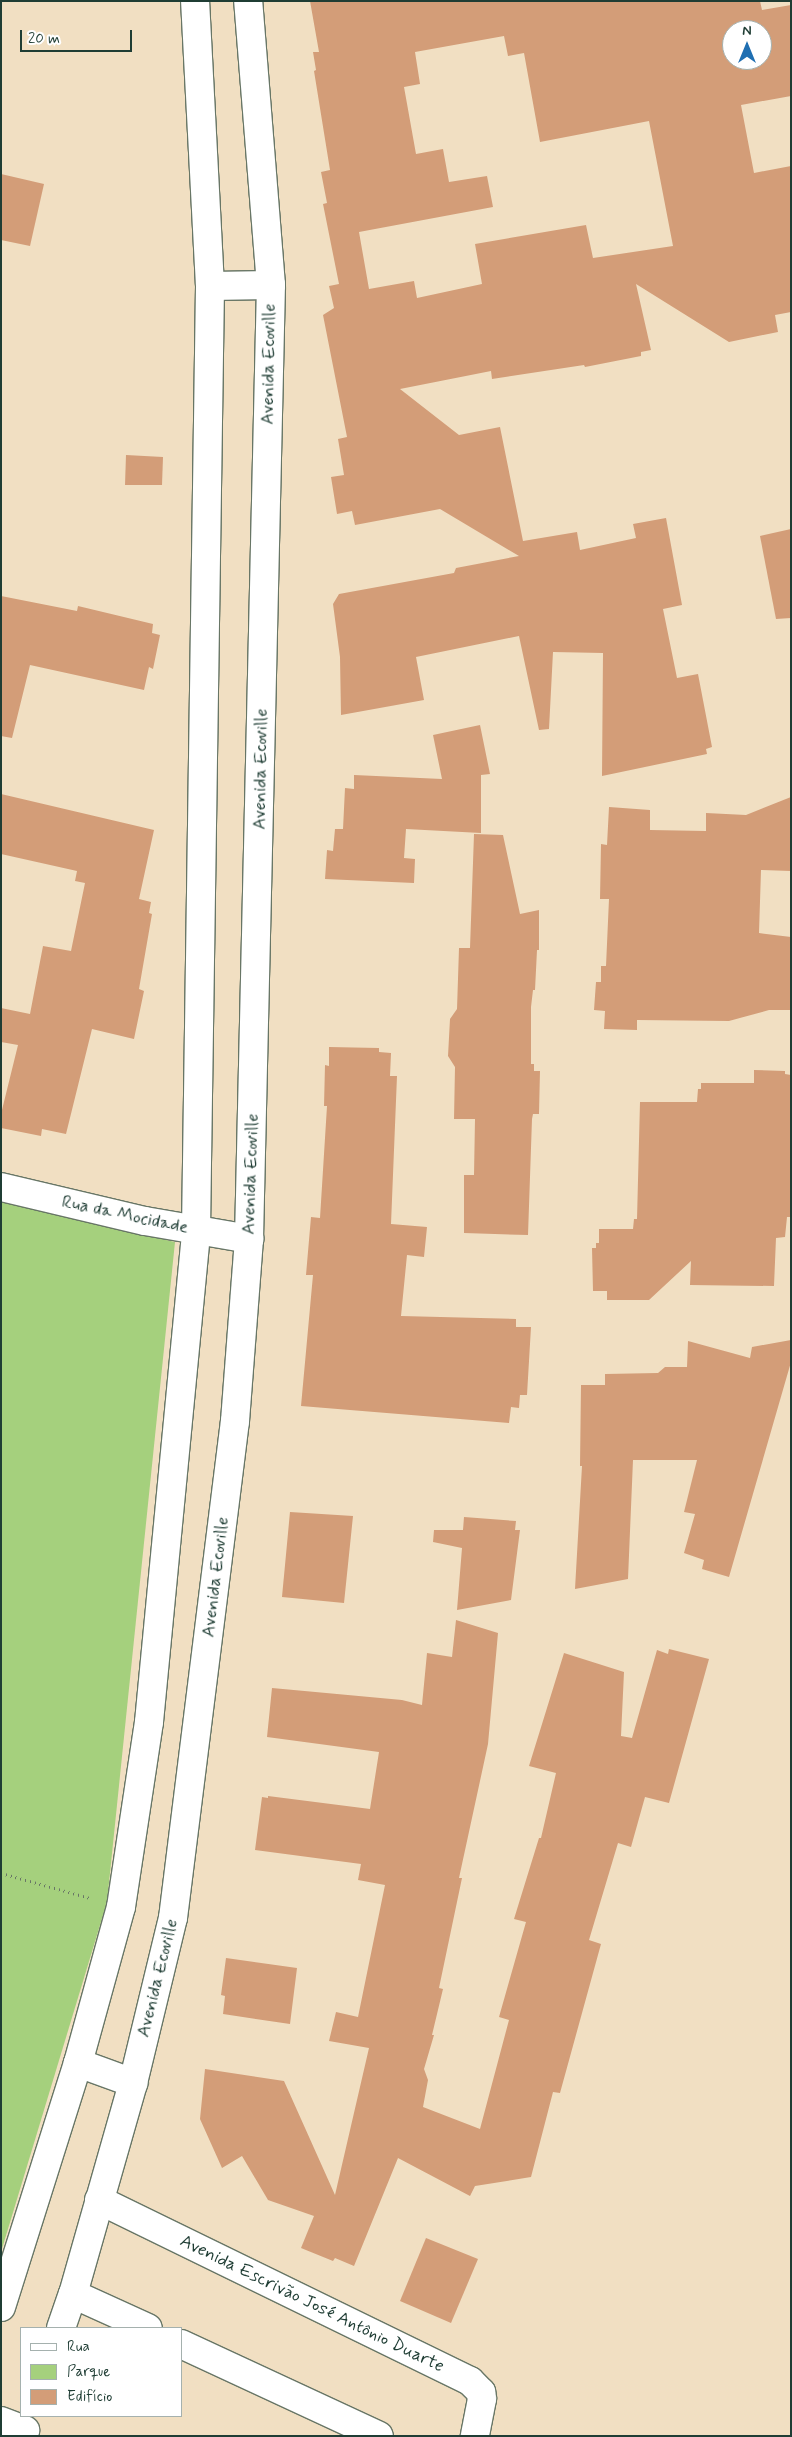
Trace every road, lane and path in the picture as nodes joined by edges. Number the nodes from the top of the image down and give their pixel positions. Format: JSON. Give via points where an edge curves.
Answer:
{"nodes":[{"id":1,"x":195,"y":1,"type":"edge"},
{"id":2,"x":248,"y":1,"type":"edge"},
{"id":3,"x":271,"y":285,"type":"junction"},
{"id":4,"x":210,"y":286,"type":"junction"},
{"id":5,"x":1,"y":1186,"type":"edge"},
{"id":6,"x":196,"y":1230,"type":"junction"},
{"id":7,"x":249,"y":1239,"type":"junction"},
{"id":8,"x":1,"y":1873,"type":"edge"},
{"id":9,"x":122,"y":1907,"type":"junction"},
{"id":10,"x":78,"y":2063,"type":"junction"},
{"id":11,"x":133,"y":2083,"type":"junction"},
{"id":12,"x":99,"y":2200,"type":"junction"},
{"id":13,"x":73,"y":2294,"type":"junction"},
{"id":14,"x":1,"y":2307,"type":"edge"},
{"id":15,"x":61,"y":2327,"type":"edge"},
{"id":16,"x":146,"y":2327,"type":"edge"},
{"id":17,"x":182,"y":2344,"type":"edge"},
{"id":18,"x":379,"y":2436,"type":"edge"},
{"id":19,"x":475,"y":2436,"type":"edge"}],
"edges":[{"from":1,"to":4,"type":"street"},
{"from":2,"to":3,"type":"street","name":"Avenida Ecoville"},
{"from":3,"to":4,"type":"street"},
{"from":3,"to":7,"type":"street","name":"Avenida Ecoville"},
{"from":4,"to":6,"type":"street"},
{"from":5,"to":6,"type":"street","name":"Rua da Mocidade"},
{"from":6,"to":7,"type":"street","name":"Rua da Mocidade"},
{"from":6,"to":9,"type":"street","via":[[148,1722]]},
{"from":7,"to":11,"type":"street","name":"Avenida Ecoville","via":[[229,1475],[173,1918]]},
{"from":8,"to":9,"type":"path"},
{"from":9,"to":10,"type":"street"},
{"from":10,"to":11,"type":"street"},
{"from":10,"to":14,"type":"street"},
{"from":11,"to":12,"type":"street","name":"Avenida Ecoville"},
{"from":12,"to":13,"type":"street","name":"Avenida Ecoville"},
{"from":12,"to":19,"type":"street","name":"Avenida Escrivão José Antônio Duarte","via":[[470,2381],[481,2392],[482,2399]]},
{"from":13,"to":15,"type":"street","name":"Avenida Ecoville"},
{"from":13,"to":16,"type":"street"},
{"from":17,"to":18,"type":"street"}]}
